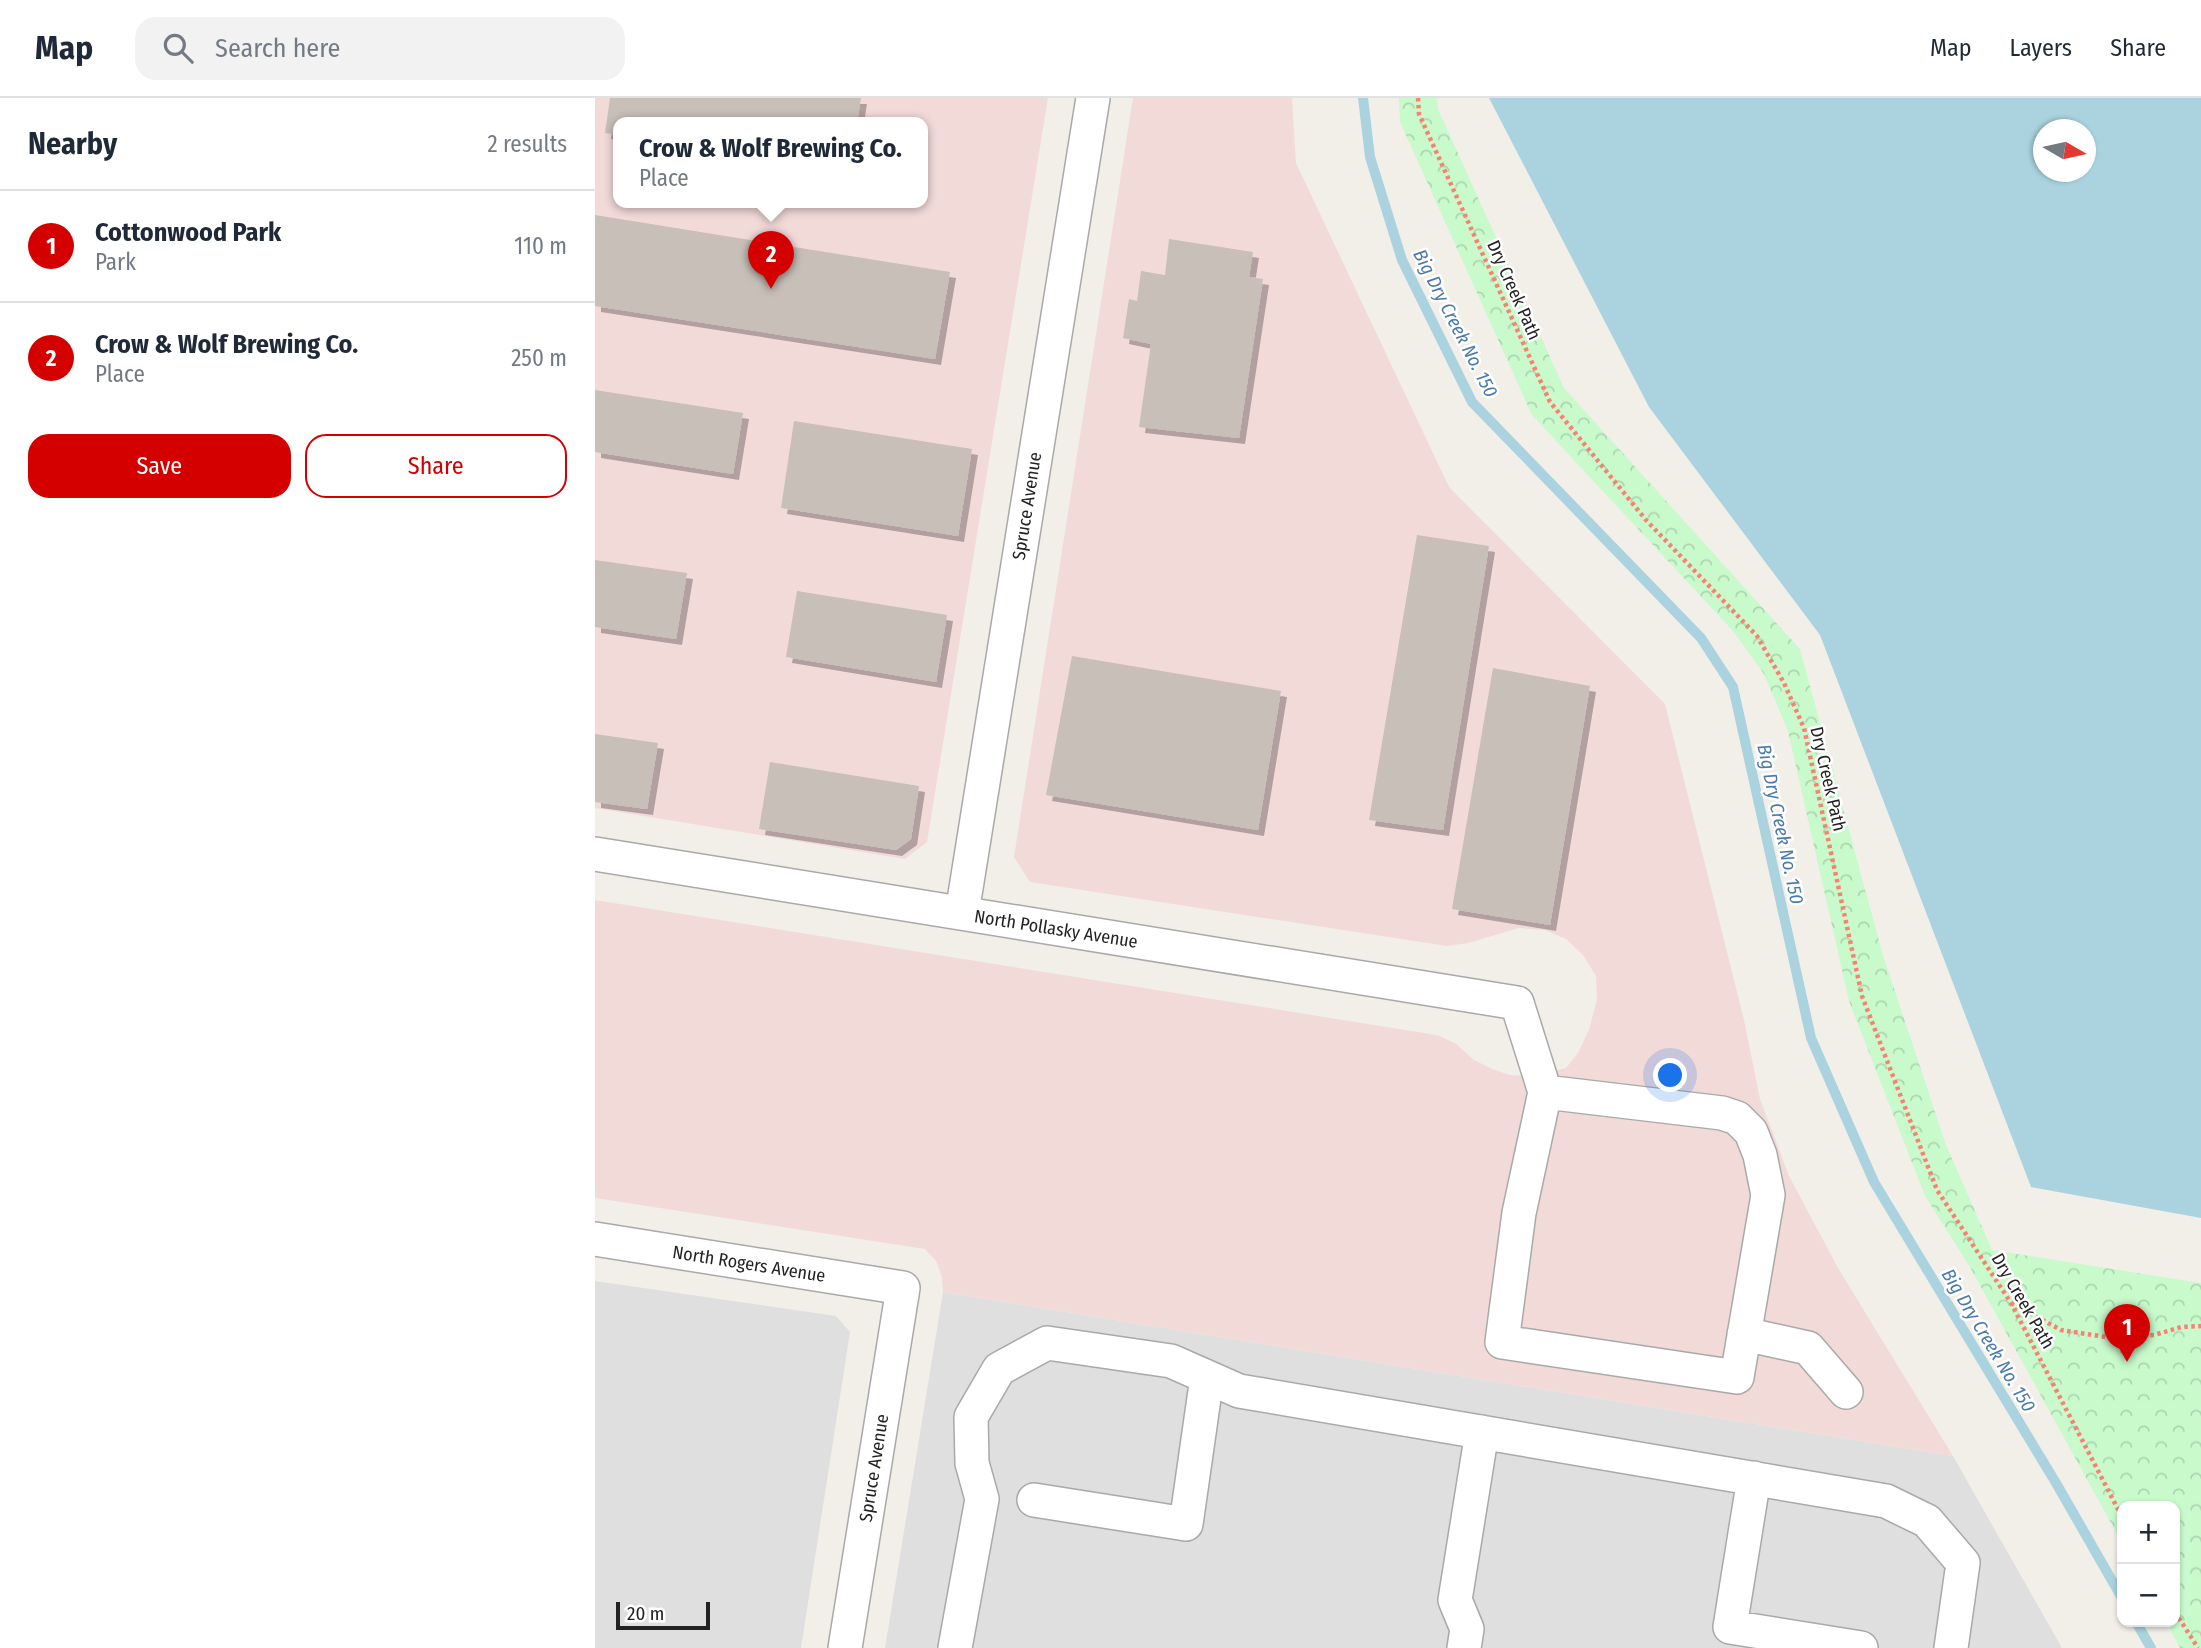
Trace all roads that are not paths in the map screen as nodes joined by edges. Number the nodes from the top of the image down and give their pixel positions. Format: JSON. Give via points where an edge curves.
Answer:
{"nodes":[{"id":1,"x":1093,"y":98,"type":"edge"},
{"id":2,"x":595,"y":854,"type":"edge"},
{"id":3,"x":962,"y":914,"type":"junction"},
{"id":4,"x":1545,"y":1092,"type":"junction"},
{"id":5,"x":595,"y":1239,"type":"edge"},
{"id":6,"x":902,"y":1288,"type":"joint"},
{"id":7,"x":1744,"y":1334,"type":"junction"},
{"id":8,"x":1207,"y":1377,"type":"junction"},
{"id":9,"x":1846,"y":1392,"type":"dead end"},
{"id":10,"x":1482,"y":1432,"type":"junction"},
{"id":11,"x":1754,"y":1478,"type":"junction"},
{"id":12,"x":1034,"y":1500,"type":"dead end"},
{"id":13,"x":845,"y":1648,"type":"edge"},
{"id":14,"x":955,"y":1648,"type":"edge"},
{"id":15,"x":1464,"y":1648,"type":"edge"},
{"id":16,"x":1861,"y":1648,"type":"edge"},
{"id":17,"x":1951,"y":1648,"type":"edge"}],
"edges":[{"from":1,"to":3,"type":"street","name":"Spruce Avenue"},
{"from":2,"to":3,"type":"street","name":"North Pollasky Avenue"},
{"from":3,"to":4,"type":"street","name":"North Pollasky Avenue","via":[[1517,1003]]},
{"from":4,"to":7,"type":"street","via":[[1721,1113],[1737,1118],[1751,1132],[1768,1195]]},
{"from":4,"to":7,"type":"street","via":[[1520,1213],[1502,1342],[1737,1377]]},
{"from":5,"to":6,"type":"street","name":"North Rogers Avenue"},
{"from":6,"to":13,"type":"street","name":"Spruce Avenue"},
{"from":7,"to":9,"type":"street","via":[[1808,1348]]},
{"from":8,"to":10,"type":"street","via":[[1239,1391]]},
{"from":8,"to":12,"type":"street","via":[[1186,1524]]},
{"from":8,"to":14,"type":"street","via":[[1171,1361],[1047,1343],[999,1369],[971,1417],[972,1463],[982,1499]]},
{"from":10,"to":11,"type":"street"},
{"from":10,"to":15,"type":"street","via":[[1455,1600],[1467,1629]]},
{"from":11,"to":16,"type":"street","via":[[1730,1627]]},
{"from":11,"to":17,"type":"street","via":[[1885,1501],[1927,1521],[1963,1563]]}]}
